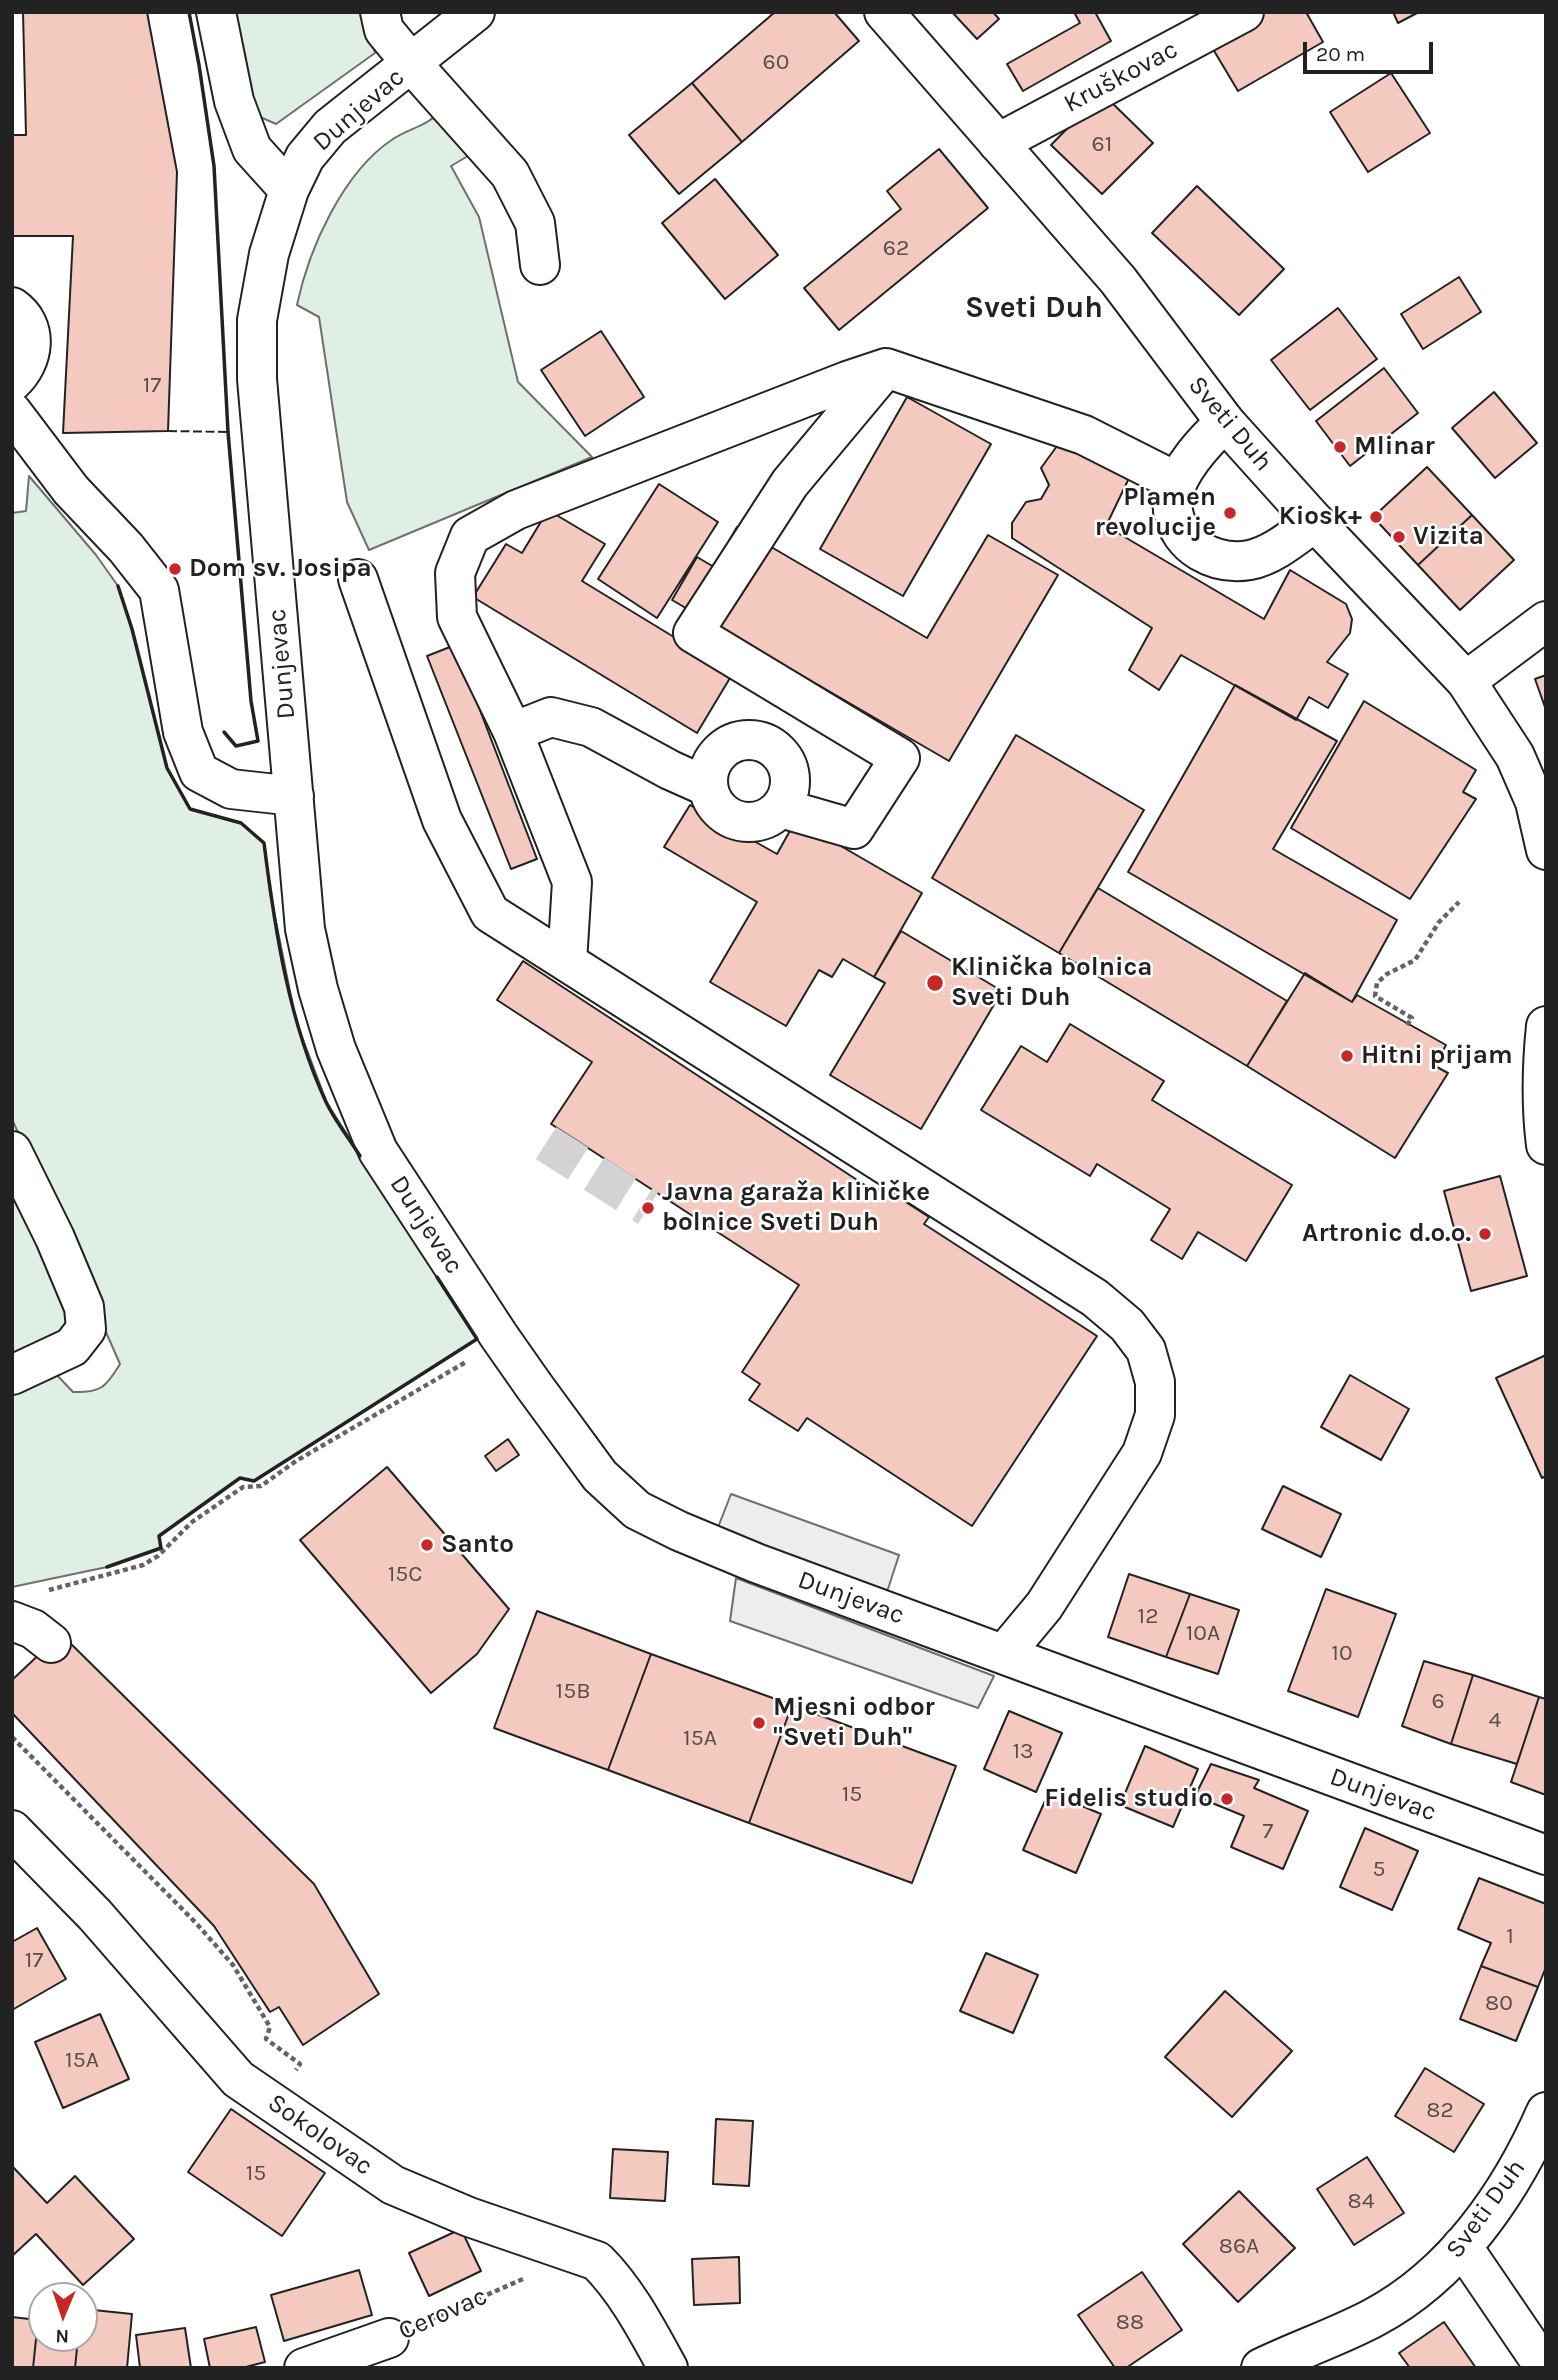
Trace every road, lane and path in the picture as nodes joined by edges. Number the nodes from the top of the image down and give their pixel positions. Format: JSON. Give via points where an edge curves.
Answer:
{"nodes":[{"id":1,"x":216,"y":12,"type":"edge"},
{"id":2,"x":380,"y":12,"type":"edge"},
{"id":3,"x":475,"y":12,"type":"edge"},
{"id":4,"x":884,"y":12,"type":"edge"},
{"id":5,"x":1244,"y":12,"type":"edge"},
{"id":6,"x":412,"y":64,"type":"junction"},
{"id":7,"x":998,"y":143,"type":"junction"},
{"id":8,"x":289,"y":190,"type":"junction"},
{"id":9,"x":540,"y":265,"type":"dead end"},
{"id":10,"x":12,"y":307,"type":"edge"},
{"id":11,"x":886,"y":368,"type":"junction"},
{"id":12,"x":12,"y":382,"type":"edge"},
{"id":13,"x":12,"y":412,"type":"edge"},
{"id":14,"x":1225,"y":422,"type":"junction"},
{"id":15,"x":28,"y":456,"type":"edge"},
{"id":16,"x":1177,"y":482,"type":"junction"},
{"id":17,"x":1315,"y":522,"type":"junction"},
{"id":18,"x":358,"y":579,"type":"dead end"},
{"id":19,"x":1546,"y":621,"type":"edge"},
{"id":20,"x":1466,"y":681,"type":"junction"},
{"id":21,"x":798,"y":695,"type":"junction"},
{"id":22,"x":513,"y":732,"type":"junction"},
{"id":23,"x":768,"y":744,"type":"junction"},
{"id":24,"x":708,"y":787,"type":"junction"},
{"id":25,"x":294,"y":796,"type":"junction"},
{"id":26,"x":781,"y":808,"type":"junction"},
{"id":27,"x":1546,"y":850,"type":"edge"},
{"id":28,"x":1459,"y":902,"type":"dead end"},
{"id":29,"x":567,"y":962,"type":"junction"},
{"id":30,"x":1407,"y":1025,"type":"dead end"},
{"id":31,"x":1546,"y":1026,"type":"edge"},
{"id":32,"x":1546,"y":1145,"type":"edge"},
{"id":33,"x":12,"y":1151,"type":"edge"},
{"id":34,"x":454,"y":1369,"type":"dead end"},
{"id":35,"x":12,"y":1376,"type":"edge"},
{"id":36,"x":49,"y":1590,"type":"dead end"},
{"id":37,"x":12,"y":1621,"type":"edge"},
{"id":38,"x":51,"y":1643,"type":"dead end"},
{"id":39,"x":1004,"y":1654,"type":"junction"},
{"id":40,"x":12,"y":1737,"type":"edge"},
{"id":41,"x":12,"y":1830,"type":"edge"},
{"id":42,"x":1546,"y":1855,"type":"edge"},
{"id":43,"x":293,"y":2075,"type":"dead end"},
{"id":44,"x":1546,"y":2112,"type":"edge"},
{"id":45,"x":1462,"y":2246,"type":"junction"},
{"id":46,"x":580,"y":2255,"type":"junction"},
{"id":47,"x":389,"y":2338,"type":"joint"},
{"id":48,"x":304,"y":2368,"type":"edge"},
{"id":49,"x":667,"y":2368,"type":"edge"},
{"id":50,"x":1261,"y":2368,"type":"edge"},
{"id":51,"x":1545,"y":2368,"type":"edge"}],
"edges":[{"from":1,"to":8,"type":"street","via":[[234,101],[252,149]]},
{"from":2,"to":6,"type":"street","via":[[384,30]]},
{"from":3,"to":6,"type":"street","name":"Dunjevac"},
{"from":4,"to":7,"type":"street","name":"Sveti Duh"},
{"from":5,"to":7,"type":"street","name":"Kruškovac"},
{"from":6,"to":8,"type":"street","name":"Dunjevac","via":[[330,127],[305,157]]},
{"from":6,"to":9,"type":"street","via":[[510,174],[535,223]]},
{"from":7,"to":14,"type":"street","name":"Sveti Duh","via":[[1118,280]]},
{"from":8,"to":25,"type":"street","name":"Dunjevac","via":[[269,254],[257,320],[257,379]]},
{"from":10,"to":12,"type":"street","via":[[27,325],[31,341],[30,358]]},
{"from":11,"to":16,"type":"street","via":[[1084,435]]},
{"from":11,"to":21,"type":"street","via":[[790,483],[693,633]]},
{"from":11,"to":22,"type":"street","via":[[516,510],[470,536],[456,573],[457,617]]},
{"from":13,"to":15,"type":"street"},
{"from":14,"to":16,"type":"street","via":[[1205,441]]},
{"from":14,"to":17,"type":"street","name":"Sveti Duh"},
{"from":15,"to":25,"type":"street","via":[[71,490],[159,590],[183,732],[199,772],[231,789]]},
{"from":16,"to":17,"type":"street","via":[[1171,499],[1176,524],[1184,539],[1207,555],[1250,559],[1274,550]]},
{"from":17,"to":20,"type":"street","name":"Sveti Duh"},
{"from":18,"to":29,"type":"street","via":[[442,820],[490,913]]},
{"from":19,"to":20,"type":"street"},
{"from":20,"to":27,"type":"street","name":"Sveti Duh","via":[[1516,756],[1535,802]]},
{"from":21,"to":23,"type":"street"},
{"from":21,"to":26,"type":"street","via":[[900,758],[854,829]]},
{"from":22,"to":24,"type":"street","via":[[551,717],[592,727]]},
{"from":22,"to":29,"type":"street","via":[[572,882]]},
{"from":23,"to":24,"type":"street","via":[[750,739],[723,749],[713,760]]},
{"from":23,"to":26,"type":"street","via":[[780,752],[791,779]]},
{"from":24,"to":26,"type":"street","via":[[717,807],[741,821],[769,817]]},
{"from":25,"to":39,"type":"street","name":"Dunjevac","via":[[305,929],[318,989],[336,1049],[378,1152],[499,1336],[600,1476],[637,1510],[698,1540]]},
{"from":28,"to":30,"type":"path","via":[[1439,922],[1415,960],[1377,984],[1375,996],[1412,1018]]},
{"from":29,"to":39,"type":"street","via":[[1095,1298],[1127,1325],[1146,1350],[1155,1382],[1156,1415],[1142,1453],[1044,1606]]},
{"from":31,"to":32,"type":"street"},
{"from":33,"to":35,"type":"street","via":[[80,1295],[86,1329],[72,1347]]},
{"from":34,"to":36,"type":"path","via":[[261,1486],[243,1487],[192,1522],[143,1565]]},
{"from":37,"to":38,"type":"street"},
{"from":39,"to":42,"type":"street","name":"Dunjevac"},
{"from":40,"to":43,"type":"path","via":[[233,1965],[270,2027],[266,2039],[300,2064]]},
{"from":41,"to":46,"type":"street","name":"Sokolovac","via":[[95,1915],[238,2079],[393,2185]]},
{"from":44,"to":45,"type":"street","name":"Sveti Duh","via":[[1531,2148]]},
{"from":45,"to":50,"type":"street","name":"Sveti Duh","via":[[1417,2291],[1374,2318]]},
{"from":45,"to":51,"type":"street"},
{"from":46,"to":47,"type":"path","name":"Cerovac"},
{"from":46,"to":49,"type":"street","name":"Sokolovac","via":[[597,2260],[610,2274],[640,2316]]},
{"from":47,"to":48,"type":"street","name":"Cerovac"}]}
